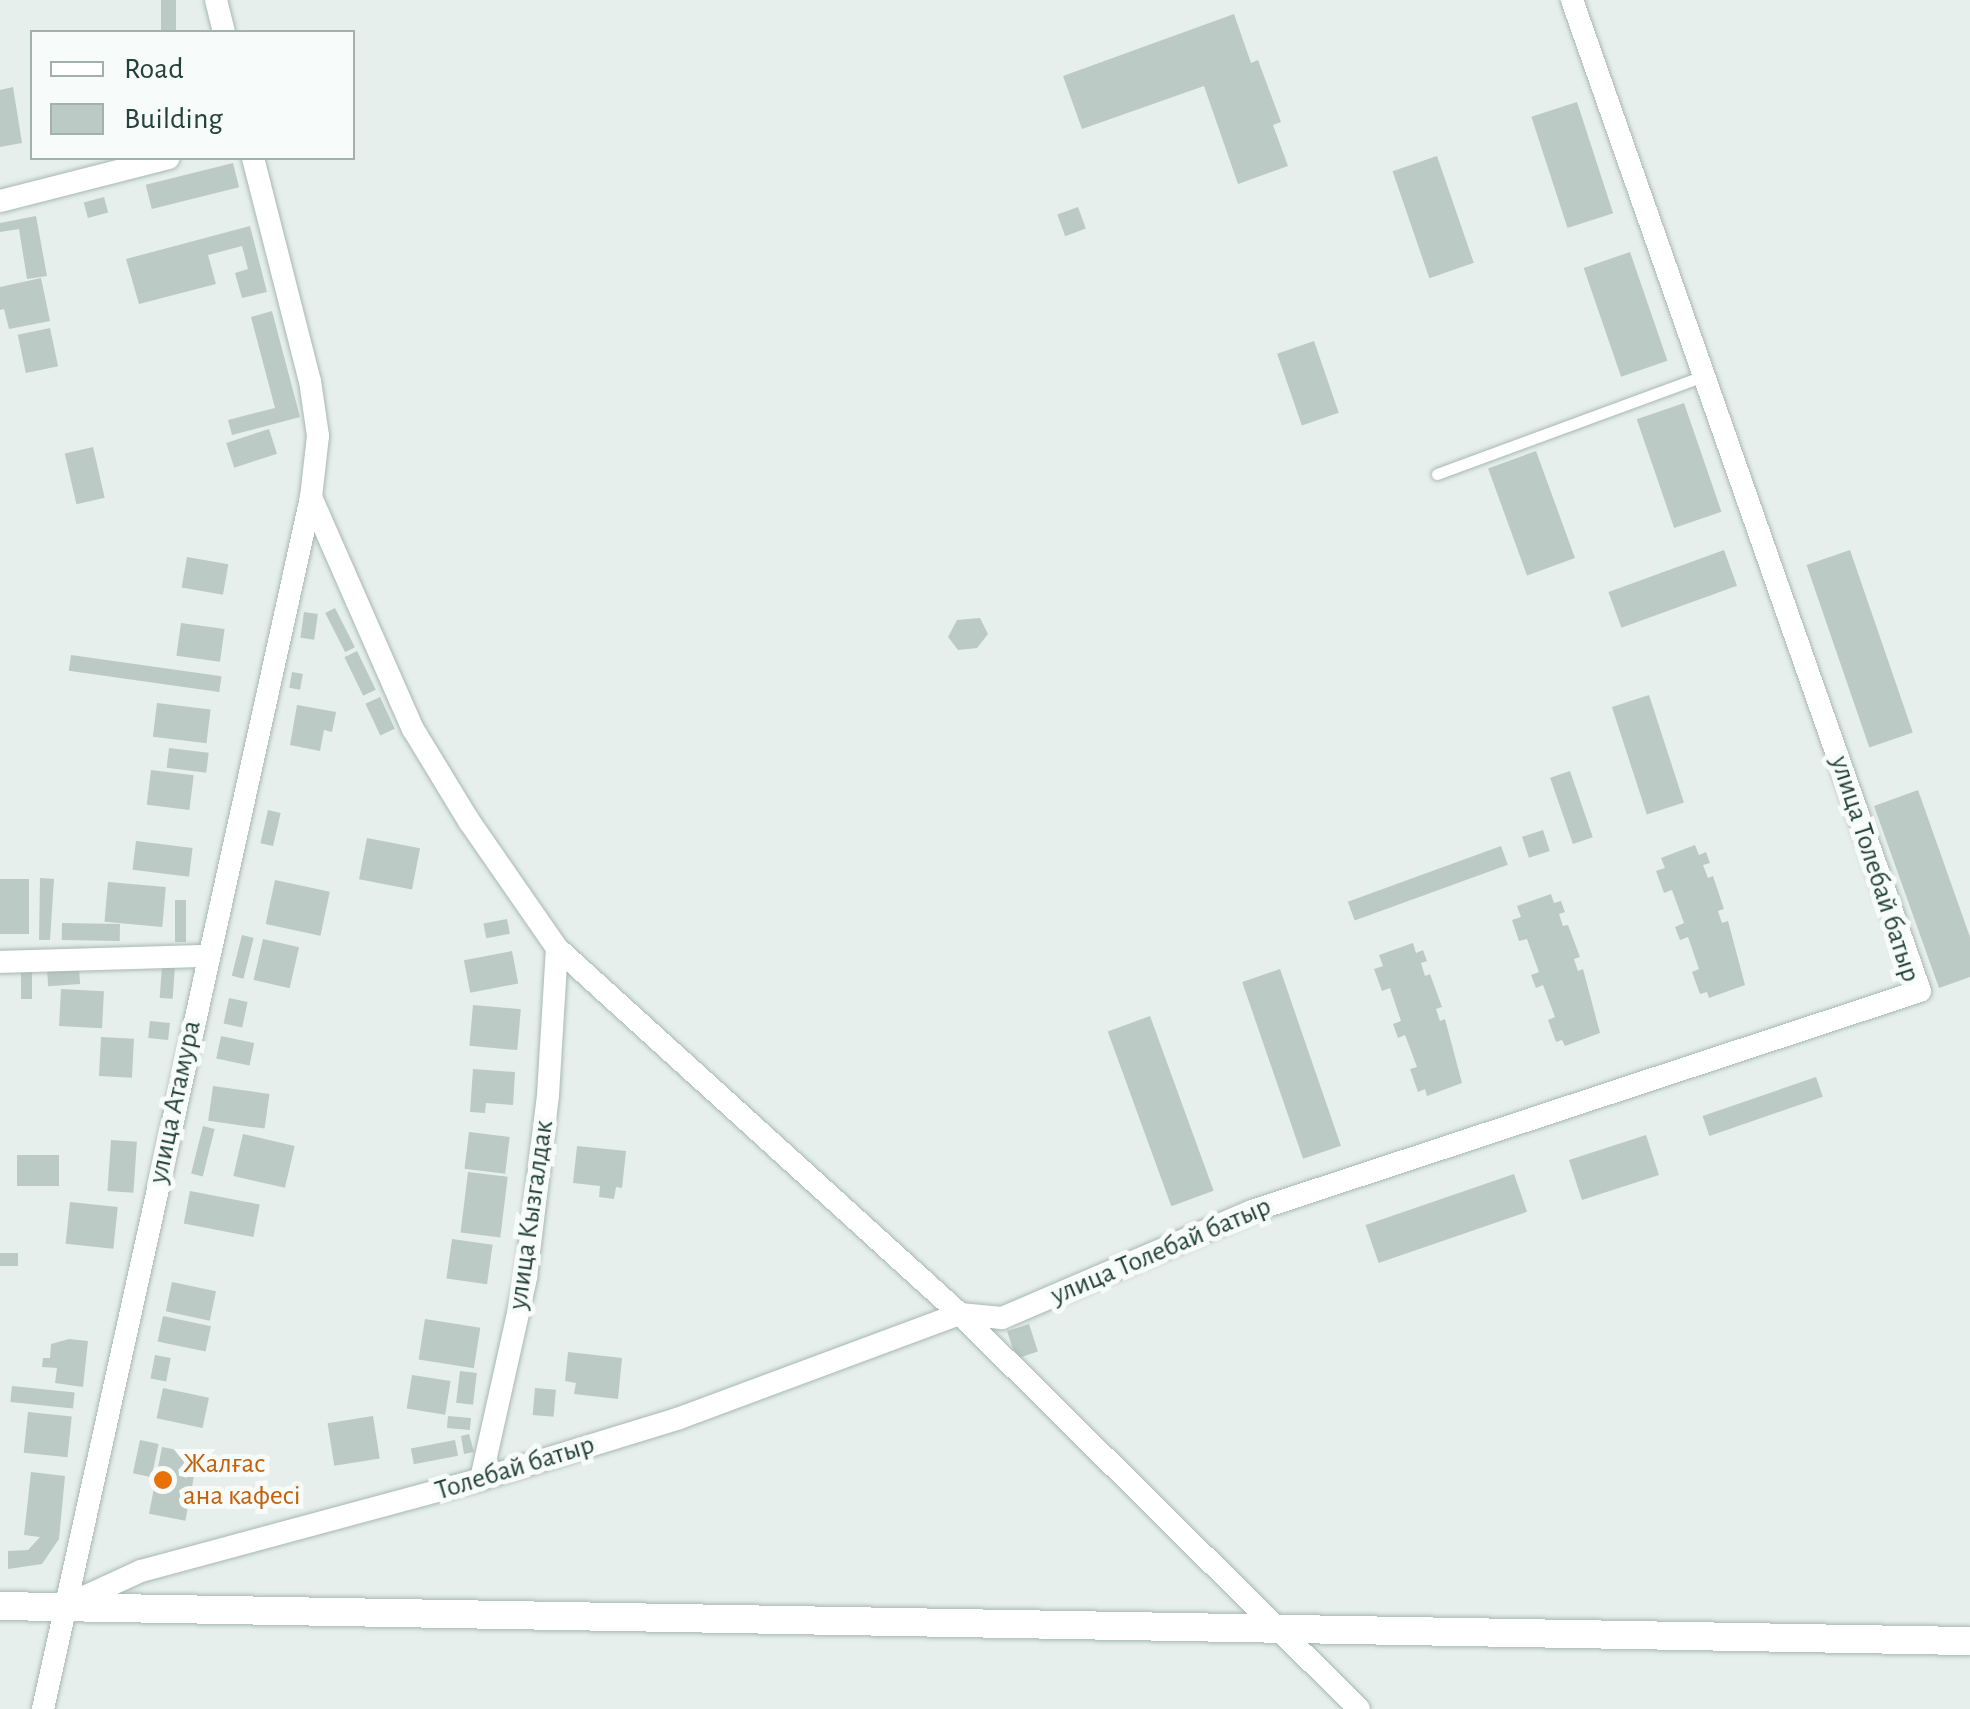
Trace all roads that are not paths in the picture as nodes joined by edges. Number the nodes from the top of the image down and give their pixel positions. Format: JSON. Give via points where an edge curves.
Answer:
{"nodes":[{"id":1,"x":216,"y":0,"type":"edge"},
{"id":2,"x":1572,"y":0,"type":"edge"},
{"id":3,"x":224,"y":30,"type":"edge"},
{"id":4,"x":162,"y":160,"type":"edge"},
{"id":5,"x":254,"y":160,"type":"edge"},
{"id":6,"x":0,"y":201,"type":"edge"},
{"id":7,"x":1704,"y":376,"type":"junction"},
{"id":8,"x":1437,"y":474,"type":"dead end"},
{"id":9,"x":311,"y":496,"type":"junction"},
{"id":10,"x":558,"y":948,"type":"junction"},
{"id":11,"x":207,"y":956,"type":"junction"},
{"id":12,"x":0,"y":962,"type":"edge"},
{"id":13,"x":960,"y":1314,"type":"junction"},
{"id":14,"x":481,"y":1480,"type":"junction"},
{"id":15,"x":67,"y":1605,"type":"junction"},
{"id":16,"x":0,"y":1606,"type":"edge"},
{"id":17,"x":1278,"y":1629,"type":"junction"},
{"id":18,"x":1970,"y":1640,"type":"edge"},
{"id":19,"x":43,"y":1709,"type":"edge"},
{"id":20,"x":1359,"y":1709,"type":"edge"}],
"edges":[{"from":1,"to":3,"type":"street"},
{"from":2,"to":7,"type":"street","name":"улица Толебай батыр"},
{"from":4,"to":6,"type":"street"},
{"from":5,"to":9,"type":"street","name":"улица Атамура","via":[[310,381],[318,436]]},
{"from":7,"to":8,"type":"lane"},
{"from":7,"to":13,"type":"street","name":"улица Толебай батыр","via":[[1920,991],[1252,1210],[1002,1318]]},
{"from":9,"to":10,"type":"street","via":[[413,728]]},
{"from":9,"to":11,"type":"street","name":"улица Атамура"},
{"from":10,"to":13,"type":"street"},
{"from":10,"to":14,"type":"street","name":"улица Кызгалдак","via":[[526,1277]]},
{"from":11,"to":12,"type":"street"},
{"from":11,"to":15,"type":"street","name":"улица Атамура"},
{"from":13,"to":14,"type":"street","name":"Толебай батыр","via":[[677,1419]]},
{"from":13,"to":17,"type":"street"},
{"from":14,"to":15,"type":"street","name":"Толебай батыр","via":[[141,1571]]},
{"from":15,"to":16,"type":"street"},
{"from":15,"to":17,"type":"street"},
{"from":15,"to":19,"type":"street","name":"улица Атамура"},
{"from":17,"to":18,"type":"street"},
{"from":17,"to":20,"type":"street"}]}
